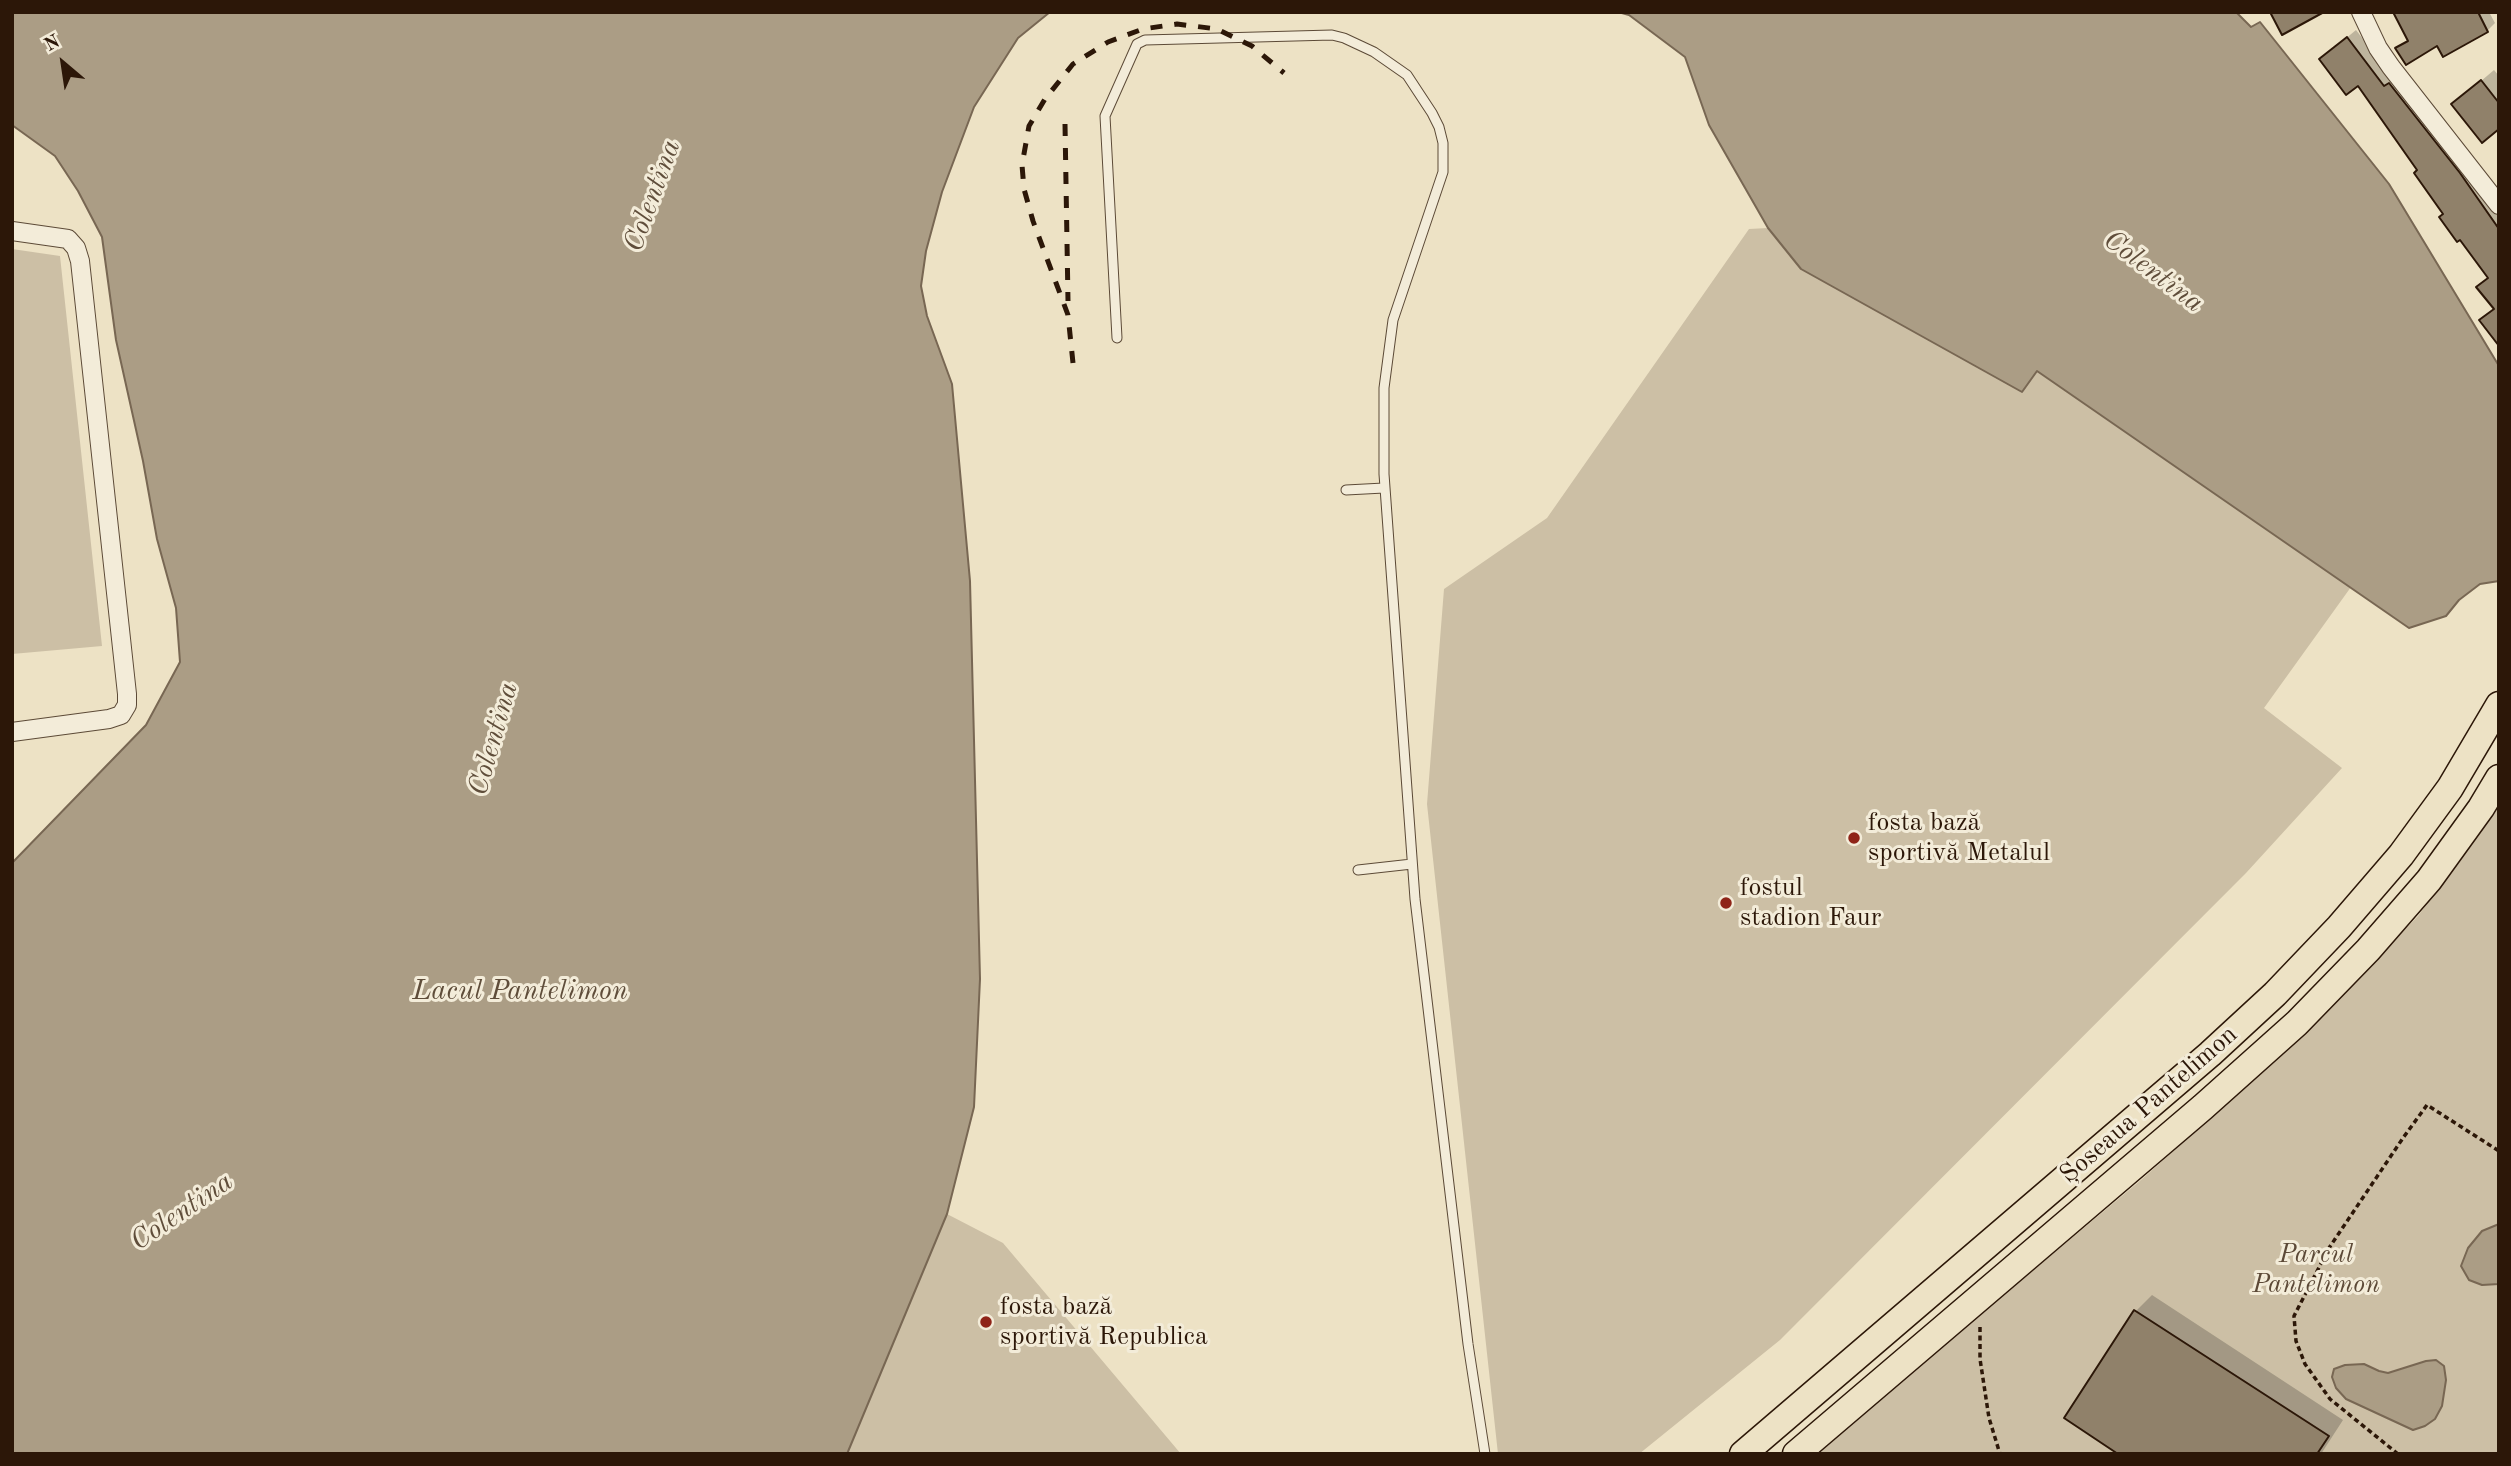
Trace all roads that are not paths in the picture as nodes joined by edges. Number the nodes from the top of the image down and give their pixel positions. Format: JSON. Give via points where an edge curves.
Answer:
{"nodes":[{"id":1,"x":2361,"y":12,"type":"edge"},
{"id":2,"x":2499,"y":205,"type":"edge"},
{"id":3,"x":12,"y":231,"type":"edge"},
{"id":4,"x":1117,"y":338,"type":"dead end"},
{"id":5,"x":1384,"y":488,"type":"junction"},
{"id":6,"x":1346,"y":490,"type":"dead end"},
{"id":7,"x":2499,"y":705,"type":"edge"},
{"id":8,"x":12,"y":732,"type":"edge"},
{"id":9,"x":2499,"y":778,"type":"edge"},
{"id":10,"x":1412,"y":864,"type":"junction"},
{"id":11,"x":1358,"y":870,"type":"dead end"},
{"id":12,"x":1485,"y":1454,"type":"edge"},
{"id":13,"x":1743,"y":1454,"type":"edge"},
{"id":14,"x":1796,"y":1454,"type":"edge"}],
"edges":[{"from":1,"to":2,"type":"street","via":[[2391,67]]},
{"from":3,"to":8,"type":"street","via":[[68,239],[80,261],[127,694],[121,715],[109,719]]},
{"from":4,"to":5,"type":"lane","via":[[1105,116],[1137,44],[1145,40],[1332,35],[1374,52],[1415,85],[1439,127],[1444,162],[1393,320],[1384,388]]},
{"from":5,"to":6,"type":"lane"},
{"from":5,"to":10,"type":"lane"},
{"from":7,"to":13,"type":"main road","name":"Șoseaua Pantelimon","via":[[2450,788],[2401,855],[2275,994]]},
{"from":9,"to":14,"type":"main road","name":"Șoseaua Pantelimon","via":[[2430,880],[2297,1023]]},
{"from":10,"to":11,"type":"lane"},
{"from":10,"to":12,"type":"lane","via":[[1464,1317]]}]}
